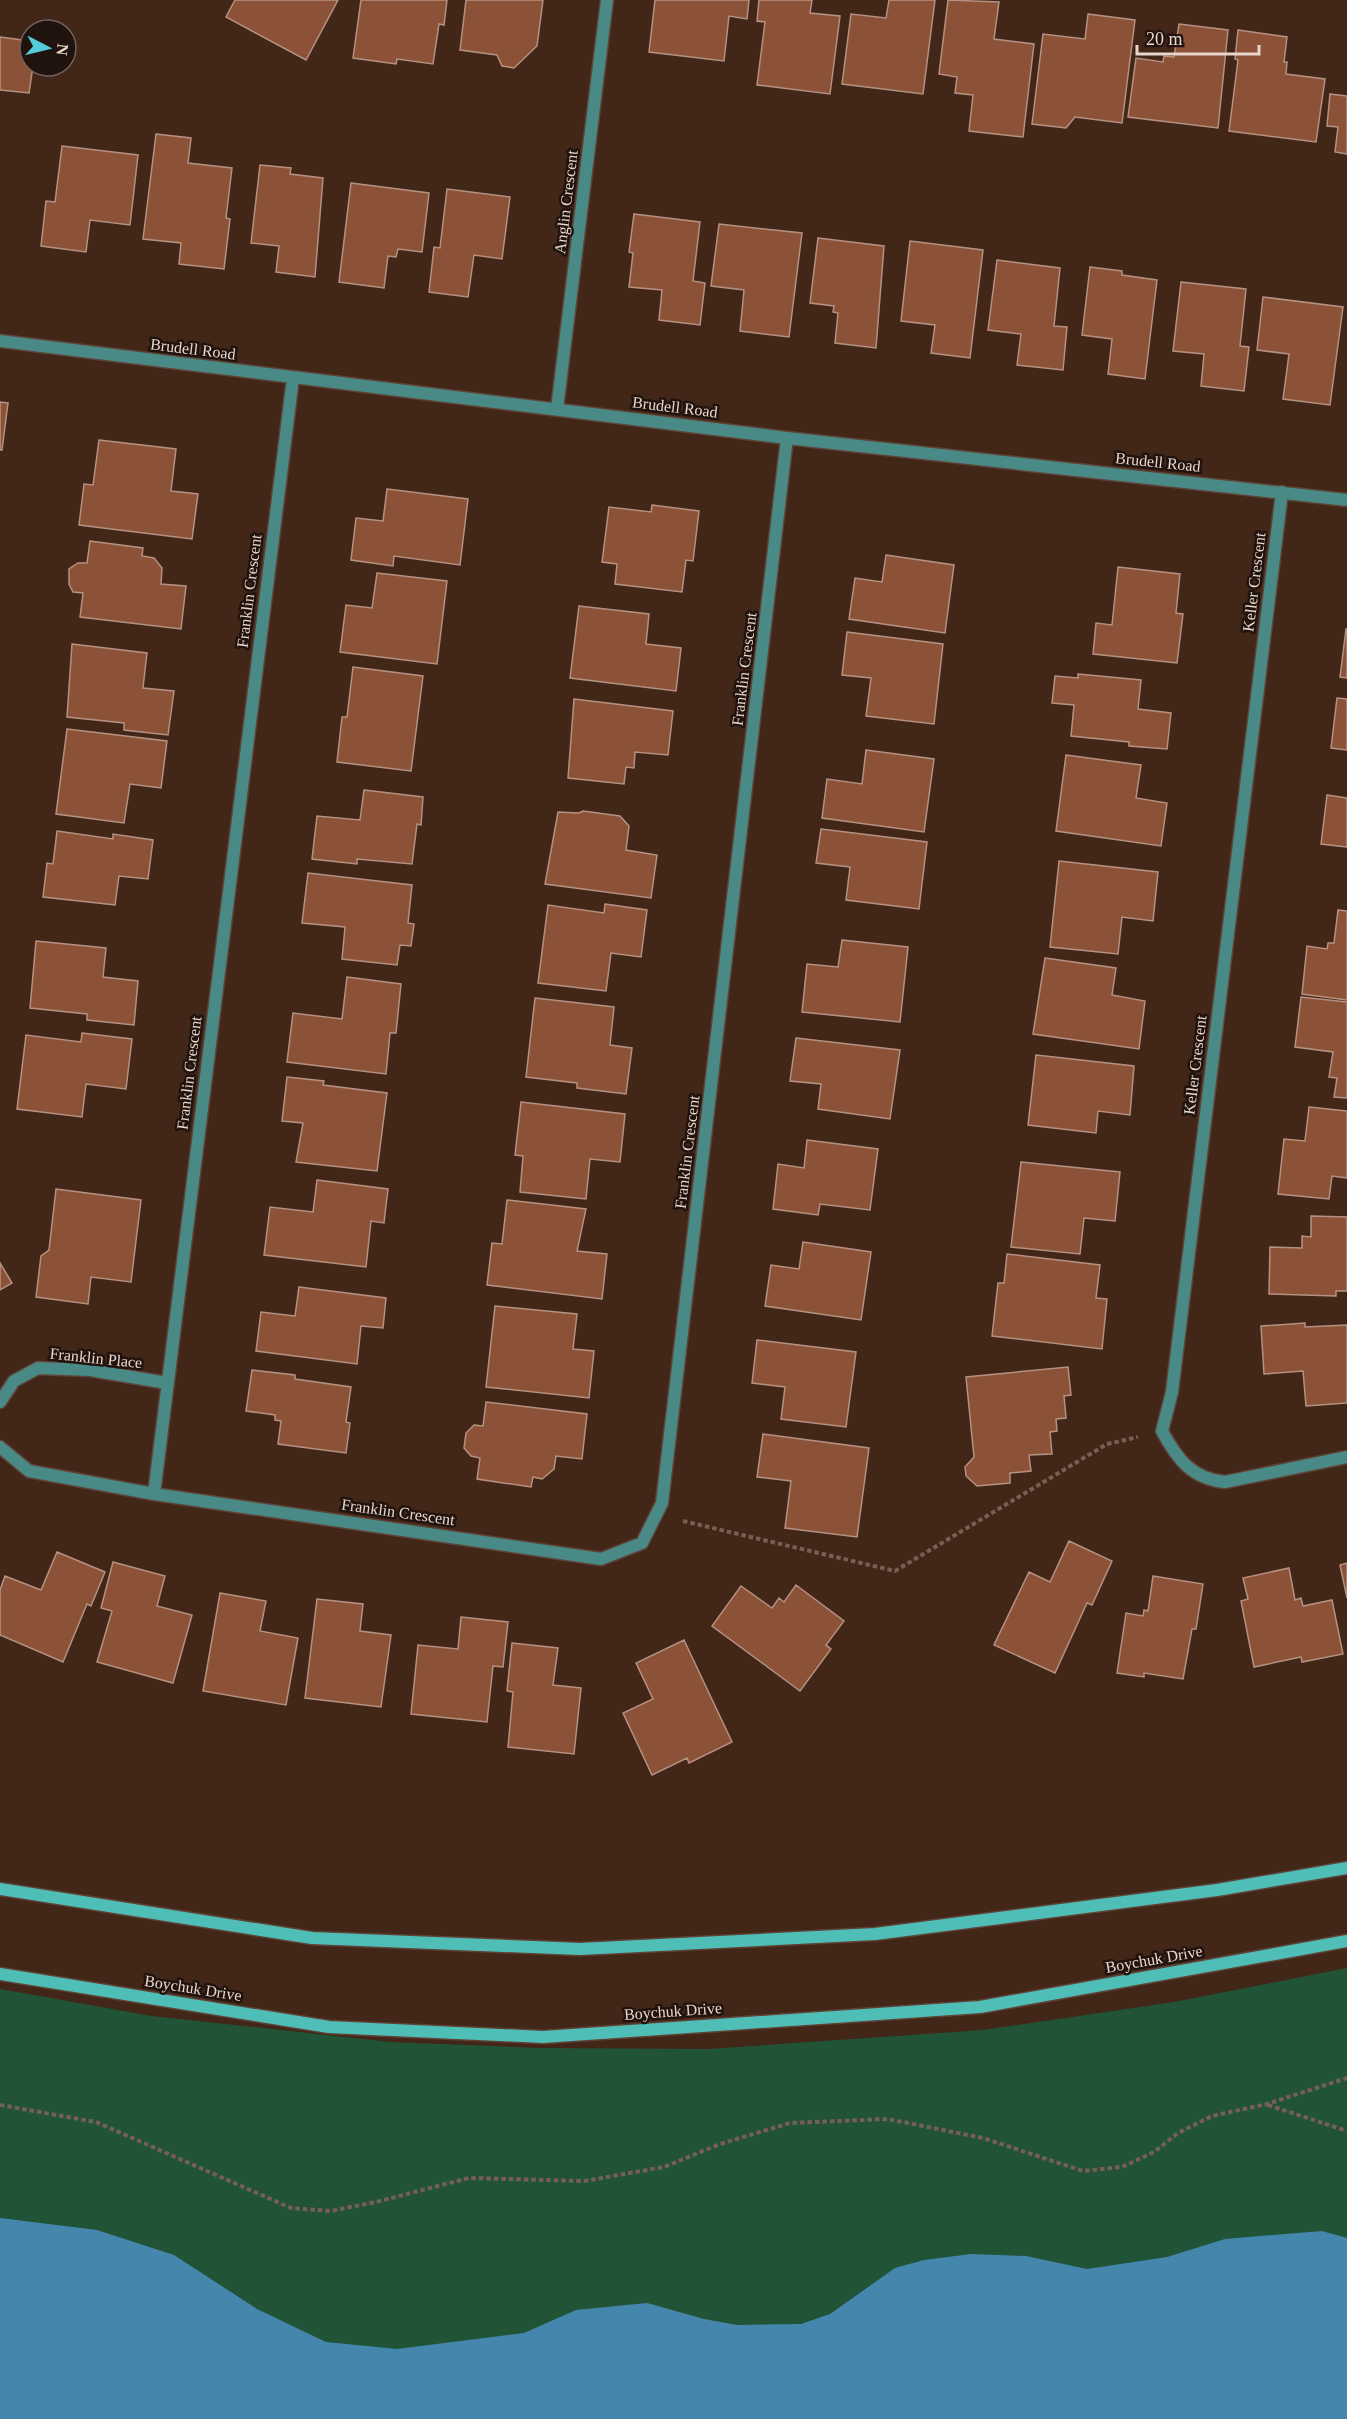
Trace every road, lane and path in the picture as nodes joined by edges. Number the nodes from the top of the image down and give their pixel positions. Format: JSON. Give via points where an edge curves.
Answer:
{"nodes":[{"id":1,"x":607,"y":0,"type":"edge"},
{"id":2,"x":0,"y":341,"type":"edge"},
{"id":3,"x":292,"y":378,"type":"junction"},
{"id":4,"x":557,"y":409,"type":"junction"},
{"id":5,"x":787,"y":438,"type":"junction"},
{"id":6,"x":1282,"y":492,"type":"junction"},
{"id":7,"x":1347,"y":500,"type":"edge"},
{"id":8,"x":167,"y":1383,"type":"junction"},
{"id":9,"x":0,"y":1402,"type":"edge"},
{"id":10,"x":1107,"y":1444,"type":"dead end"},
{"id":11,"x":0,"y":1447,"type":"edge"},
{"id":12,"x":1347,"y":1457,"type":"edge"},
{"id":13,"x":154,"y":1494,"type":"junction"},
{"id":14,"x":715,"y":1529,"type":"dead end"},
{"id":15,"x":1347,"y":1868,"type":"edge"},
{"id":16,"x":0,"y":1889,"type":"edge"},
{"id":17,"x":1347,"y":1941,"type":"edge"},
{"id":18,"x":0,"y":1974,"type":"edge"},
{"id":19,"x":1347,"y":2078,"type":"edge"},
{"id":20,"x":1266,"y":2104,"type":"junction"},
{"id":21,"x":0,"y":2105,"type":"edge"},
{"id":22,"x":1347,"y":2131,"type":"edge"}],
"edges":[{"from":1,"to":4,"type":"street","name":"Anglin Crescent"},
{"from":2,"to":3,"type":"street","name":"Brudell Road"},
{"from":3,"to":4,"type":"street","name":"Brudell Road"},
{"from":3,"to":8,"type":"street","name":"Franklin Crescent"},
{"from":4,"to":5,"type":"street","name":"Brudell Road"},
{"from":5,"to":6,"type":"street","name":"Brudell Road"},
{"from":5,"to":13,"type":"street","name":"Franklin Crescent","via":[[662,1503],[642,1543],[601,1559]]},
{"from":6,"to":7,"type":"street","name":"Brudell Road"},
{"from":6,"to":12,"type":"street","name":"Keller Crescent","via":[[1172,1392],[1162,1431],[1176,1457],[1208,1481],[1225,1482]]},
{"from":8,"to":9,"type":"street","name":"Franklin Place","via":[[90,1370],[38,1368],[14,1381]]},
{"from":8,"to":13,"type":"street","name":"Franklin Crescent"},
{"from":10,"to":14,"type":"path","via":[[895,1571]]},
{"from":11,"to":13,"type":"street","via":[[29,1471]]},
{"from":15,"to":16,"type":"main road","via":[[1217,1890],[875,1934],[580,1949],[312,1938]]},
{"from":17,"to":18,"type":"main road","name":"Boychuk Drive","via":[[980,2007],[543,2037],[329,2027]]},
{"from":19,"to":20,"type":"path"},
{"from":20,"to":21,"type":"path","via":[[1212,2116],[1122,2167],[1083,2171],[983,2138],[888,2119],[790,2123],[720,2144],[664,2167],[584,2181],[469,2178],[331,2211],[291,2208],[96,2122]]},
{"from":20,"to":22,"type":"path"}]}
